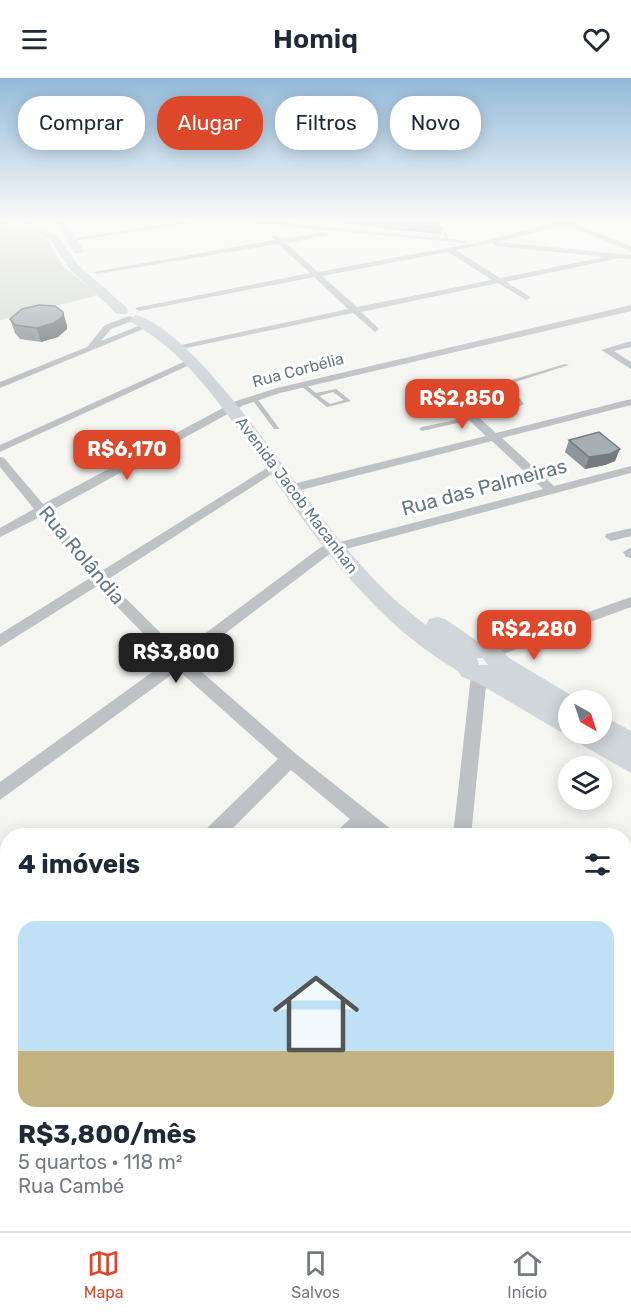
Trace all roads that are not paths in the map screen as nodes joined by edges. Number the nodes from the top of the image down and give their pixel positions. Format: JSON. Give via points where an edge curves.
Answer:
{"nodes":[{"id":1,"x":83,"y":274,"type":"edge"},
{"id":2,"x":99,"y":274,"type":"edge"},
{"id":3,"x":312,"y":274,"type":"edge"},
{"id":4,"x":316,"y":274,"type":"edge"},
{"id":5,"x":489,"y":274,"type":"edge"},
{"id":6,"x":535,"y":274,"type":"edge"},
{"id":7,"x":500,"y":281,"type":"junction"},
{"id":8,"x":525,"y":298,"type":"dead end"},
{"id":9,"x":631,"y":308,"type":"edge"},
{"id":10,"x":354,"y":309,"type":"junction"},
{"id":11,"x":134,"y":315,"type":"junction"},
{"id":12,"x":375,"y":329,"type":"dead end"},
{"id":13,"x":631,"y":344,"type":"edge"},
{"id":14,"x":186,"y":345,"type":"junction"},
{"id":15,"x":91,"y":348,"type":"junction"},
{"id":16,"x":191,"y":362,"type":"junction"},
{"id":17,"x":567,"y":365,"type":"dead end"},
{"id":18,"x":631,"y":366,"type":"edge"},
{"id":19,"x":0,"y":385,"type":"edge"},
{"id":20,"x":303,"y":385,"type":"junction"},
{"id":21,"x":316,"y":395,"type":"junction"},
{"id":22,"x":450,"y":396,"type":"dead end"},
{"id":23,"x":631,"y":402,"type":"edge"},
{"id":24,"x":241,"y":403,"type":"junction"},
{"id":25,"x":474,"y":418,"type":"junction"},
{"id":26,"x":276,"y":428,"type":"dead end"},
{"id":27,"x":422,"y":429,"type":"dead end"},
{"id":28,"x":495,"y":436,"type":"junction"},
{"id":29,"x":0,"y":449,"type":"edge"},
{"id":30,"x":0,"y":460,"type":"edge"},
{"id":31,"x":274,"y":468,"type":"junction"},
{"id":32,"x":631,"y":469,"type":"edge"},
{"id":33,"x":301,"y":486,"type":"junction"},
{"id":34,"x":552,"y":490,"type":"junction"},
{"id":35,"x":43,"y":510,"type":"junction"},
{"id":36,"x":631,"y":532,"type":"edge"},
{"id":37,"x":0,"y":533,"type":"edge"},
{"id":38,"x":611,"y":537,"type":"dead end"},
{"id":39,"x":341,"y":545,"type":"junction"},
{"id":40,"x":99,"y":580,"type":"junction"},
{"id":41,"x":631,"y":602,"type":"edge"},
{"id":42,"x":0,"y":641,"type":"edge"},
{"id":43,"x":179,"y":661,"type":"junction"},
{"id":44,"x":483,"y":664,"type":"junction"},
{"id":45,"x":558,"y":700,"type":"edge"},
{"id":46,"x":558,"y":717,"type":"edge"},
{"id":47,"x":612,"y":732,"type":"edge"},
{"id":48,"x":601,"y":744,"type":"edge"},
{"id":49,"x":631,"y":744,"type":"edge"},
{"id":50,"x":290,"y":759,"type":"junction"},
{"id":51,"x":631,"y":762,"type":"edge"},
{"id":52,"x":0,"y":792,"type":"edge"},
{"id":53,"x":363,"y":819,"type":"junction"},
{"id":54,"x":220,"y":828,"type":"edge"},
{"id":55,"x":353,"y":828,"type":"edge"},
{"id":56,"x":375,"y":828,"type":"edge"},
{"id":57,"x":463,"y":828,"type":"edge"}],
"edges":[{"from":1,"to":11,"type":"main road","name":"Avenida Jacob Macanhan"},
{"from":2,"to":11,"type":"main road","name":"Avenida Jacob Macanhan","via":[[132,303]]},
{"from":3,"to":11,"type":"street"},
{"from":4,"to":10,"type":"street"},
{"from":5,"to":7,"type":"street"},
{"from":6,"to":7,"type":"street"},
{"from":7,"to":8,"type":"street"},
{"from":7,"to":10,"type":"street"},
{"from":9,"to":20,"type":"street","name":"Rua Corbélia"},
{"from":10,"to":12,"type":"street"},
{"from":10,"to":14,"type":"street"},
{"from":11,"to":14,"type":"main road","name":"Avenida Jacob Macanhan","via":[[155,321]]},
{"from":11,"to":15,"type":"street"},
{"from":11,"to":15,"type":"street","via":[[108,327]]},
{"from":11,"to":16,"type":"main road","name":"Avenida Jacob Macanhan"},
{"from":13,"to":18,"type":"street","via":[[606,350]]},
{"from":14,"to":24,"type":"main road","name":"Avenida Jacob Macanhan"},
{"from":15,"to":19,"type":"street"},
{"from":16,"to":24,"type":"main road","name":"Avenida Jacob Macanhan"},
{"from":16,"to":29,"type":"street"},
{"from":17,"to":25,"type":"lane","via":[[510,382],[508,386],[521,404]]},
{"from":20,"to":21,"type":"lane"},
{"from":20,"to":24,"type":"street","name":"Rua Corbélia"},
{"from":21,"to":21,"type":"lane","via":[[329,406],[348,401],[334,390]]},
{"from":22,"to":25,"type":"street"},
{"from":23,"to":28,"type":"street"},
{"from":24,"to":26,"type":"lane"},
{"from":24,"to":31,"type":"main road","name":"Avenida Jacob Macanhan"},
{"from":24,"to":33,"type":"main road","name":"Avenida Jacob Macanhan"},
{"from":24,"to":35,"type":"street","name":"Rua Corbélia"},
{"from":25,"to":27,"type":"lane"},
{"from":25,"to":28,"type":"street"},
{"from":28,"to":33,"type":"street"},
{"from":28,"to":34,"type":"street"},
{"from":30,"to":35,"type":"street","name":"Rua Rolândia"},
{"from":31,"to":39,"type":"main road","name":"Avenida Jacob Macanhan"},
{"from":31,"to":40,"type":"street"},
{"from":32,"to":34,"type":"street","name":"Rua das Palmeiras"},
{"from":33,"to":39,"type":"main road","name":"Avenida Jacob Macanhan"},
{"from":34,"to":39,"type":"street","name":"Rua das Palmeiras"},
{"from":35,"to":37,"type":"street","name":"Rua Corbélia"},
{"from":35,"to":40,"type":"street","name":"Rua Rolândia"},
{"from":36,"to":38,"type":"street"},
{"from":39,"to":43,"type":"street","name":"Rua das Palmeiras","via":[[326,550]]},
{"from":39,"to":44,"type":"main road","name":"Avenida Jacob Macanhan","via":[[362,581],[389,607]]},
{"from":40,"to":42,"type":"street"},
{"from":40,"to":43,"type":"street","name":"Rua Rolândia"},
{"from":41,"to":44,"type":"street"},
{"from":43,"to":50,"type":"street","name":"Rua Rolândia"},
{"from":43,"to":52,"type":"street","name":"Rua das Palmeiras"},
{"from":44,"to":45,"type":"main road","name":"Avenida Jacob Macanhan"},
{"from":44,"to":46,"type":"main road","name":"Avenida Jacob Macanhan"},
{"from":44,"to":57,"type":"street"},
{"from":47,"to":49,"type":"main road"},
{"from":48,"to":51,"type":"main road"},
{"from":50,"to":53,"type":"street","name":"Rua Rolândia"},
{"from":50,"to":54,"type":"street"},
{"from":53,"to":55,"type":"street"},
{"from":53,"to":56,"type":"street","name":"Rua Rolândia"}]}
